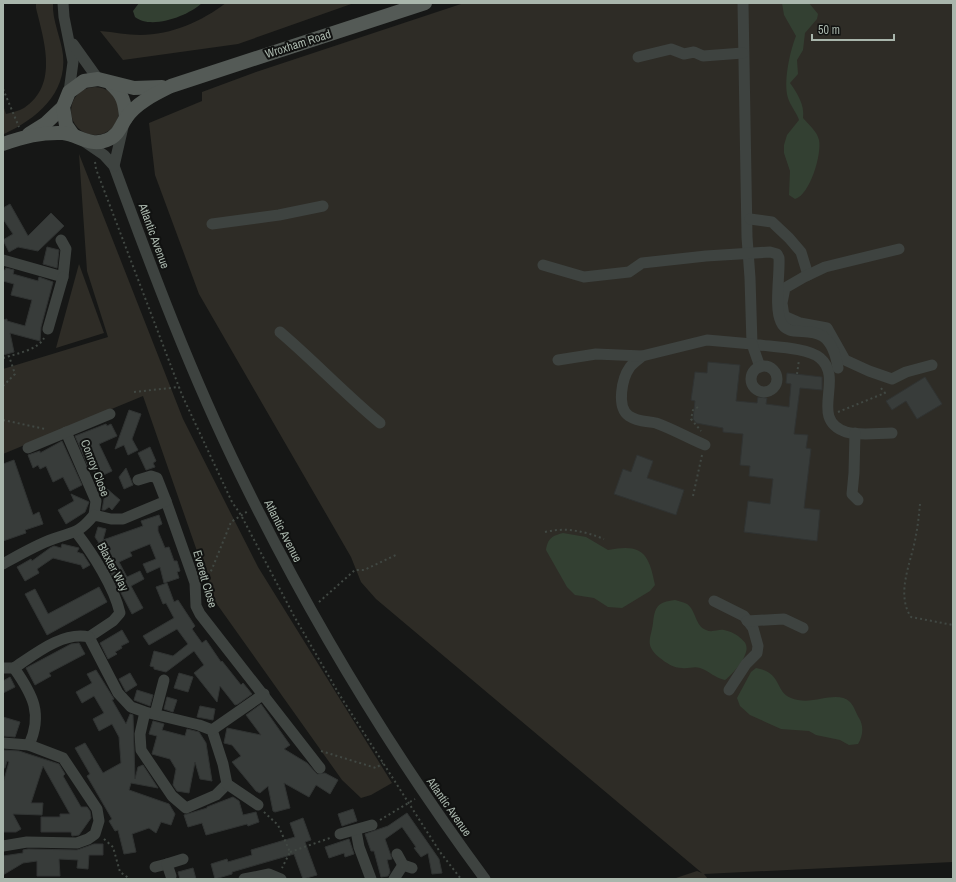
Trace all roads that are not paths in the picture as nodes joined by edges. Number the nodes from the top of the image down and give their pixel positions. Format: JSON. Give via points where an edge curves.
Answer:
{"nodes":[{"id":1,"x":64,"y":3,"type":"edge"},
{"id":2,"x":426,"y":3,"type":"edge"},
{"id":3,"x":743,"y":3,"type":"edge"},
{"id":4,"x":70,"y":39,"type":"junction"},
{"id":5,"x":743,"y":53,"type":"junction"},
{"id":6,"x":638,"y":57,"type":"dead end"},
{"id":7,"x":105,"y":82,"type":"junction"},
{"id":8,"x":171,"y":86,"type":"junction"},
{"id":9,"x":69,"y":92,"type":"junction"},
{"id":10,"x":63,"y":107,"type":"junction"},
{"id":11,"x":125,"y":121,"type":"junction"},
{"id":12,"x":24,"y":137,"type":"junction"},
{"id":13,"x":79,"y":138,"type":"junction"},
{"id":14,"x":3,"y":144,"type":"edge"},
{"id":15,"x":114,"y":166,"type":"junction"},
{"id":16,"x":323,"y":206,"type":"dead end"},
{"id":17,"x":750,"y":219,"type":"dead end"},
{"id":18,"x":212,"y":224,"type":"dead end"},
{"id":19,"x":61,"y":240,"type":"dead end"},
{"id":20,"x":899,"y":249,"type":"dead end"},
{"id":21,"x":749,"y":253,"type":"junction"},
{"id":22,"x":3,"y":260,"type":"edge"},
{"id":23,"x":543,"y":265,"type":"dead end"},
{"id":24,"x":808,"y":275,"type":"junction"},
{"id":25,"x":63,"y":277,"type":"junction"},
{"id":26,"x":48,"y":329,"type":"road end"},
{"id":27,"x":280,"y":332,"type":"dead end"},
{"id":28,"x":752,"y":344,"type":"junction"},
{"id":29,"x":642,"y":356,"type":"junction"},
{"id":30,"x":558,"y":360,"type":"dead end"},
{"id":31,"x":932,"y":365,"type":"dead end"},
{"id":32,"x":760,"y":366,"type":"junction"},
{"id":33,"x":838,"y":368,"type":"dead end"},
{"id":34,"x":110,"y":414,"type":"dead end"},
{"id":35,"x":380,"y":423,"type":"dead end"},
{"id":36,"x":66,"y":432,"type":"junction"},
{"id":37,"x":855,"y":433,"type":"junction"},
{"id":38,"x":892,"y":433,"type":"dead end"},
{"id":39,"x":705,"y":445,"type":"road end"},
{"id":40,"x":28,"y":448,"type":"dead end"},
{"id":41,"x":138,"y":480,"type":"dead end"},
{"id":42,"x":858,"y":500,"type":"dead end"},
{"id":43,"x":166,"y":501,"type":"junction"},
{"id":44,"x":94,"y":515,"type":"junction"},
{"id":45,"x":76,"y":532,"type":"junction"},
{"id":46,"x":3,"y":564,"type":"edge"},
{"id":47,"x":714,"y":601,"type":"dead end"},
{"id":48,"x":748,"y":621,"type":"junction"},
{"id":49,"x":803,"y":628,"type":"dead end"},
{"id":50,"x":89,"y":637,"type":"junction"},
{"id":51,"x":3,"y":668,"type":"edge"},
{"id":52,"x":14,"y":668,"type":"junction"},
{"id":53,"x":164,"y":680,"type":"dead end"},
{"id":54,"x":729,"y":690,"type":"dead end"},
{"id":55,"x":264,"y":694,"type":"junction"},
{"id":56,"x":150,"y":713,"type":"junction"},
{"id":57,"x":212,"y":730,"type":"junction"},
{"id":58,"x":3,"y":743,"type":"edge"},
{"id":59,"x":29,"y":745,"type":"junction"},
{"id":60,"x":320,"y":768,"type":"dead end"},
{"id":61,"x":227,"y":784,"type":"junction"},
{"id":62,"x":258,"y":806,"type":"road end"},
{"id":63,"x":372,"y":825,"type":"road end"},
{"id":64,"x":356,"y":831,"type":"junction"},
{"id":65,"x":340,"y":834,"type":"road end"},
{"id":66,"x":3,"y":846,"type":"edge"},
{"id":67,"x":397,"y":854,"type":"dead end"},
{"id":68,"x":183,"y":859,"type":"dead end"},
{"id":69,"x":167,"y":864,"type":"junction"},
{"id":70,"x":155,"y":867,"type":"dead end"},
{"id":71,"x":171,"y":876,"type":"dead end"},
{"id":72,"x":279,"y":878,"type":"edge"},
{"id":73,"x":244,"y":879,"type":"edge"},
{"id":74,"x":371,"y":879,"type":"edge"},
{"id":75,"x":394,"y":879,"type":"edge"},
{"id":76,"x":485,"y":879,"type":"edge"}],
"edges":[{"from":1,"to":4,"type":"street","via":[[64,17]]},
{"from":2,"to":8,"type":"main road","name":"Wroxham Road"},
{"from":3,"to":5,"type":"street"},
{"from":4,"to":7,"type":"street","via":[[80,56]]},
{"from":4,"to":9,"type":"street","via":[[73,62]]},
{"from":5,"to":6,"type":"street","via":[[703,56],[694,52],[684,54],[671,49]]},
{"from":5,"to":21,"type":"street"},
{"from":7,"to":8,"type":"main road","name":"Wroxham Road","via":[[134,88]]},
{"from":7,"to":9,"type":"main road","name":"Wroxham Road","via":[[84,81]]},
{"from":7,"to":11,"type":"main road","via":[[120,92],[125,102]]},
{"from":8,"to":11,"type":"main road","name":"Wroxham Road","via":[[148,98]]},
{"from":9,"to":10,"type":"main road","name":"Wroxham Road"},
{"from":10,"to":12,"type":"main road","name":"Wroxham Road","via":[[45,124]]},
{"from":10,"to":13,"type":"main road","via":[[66,124]]},
{"from":11,"to":13,"type":"main road","name":"Wroxham Road","via":[[116,134],[107,140],[96,143]]},
{"from":11,"to":15,"type":"street"},
{"from":12,"to":13,"type":"main road","name":"Wroxham Road","via":[[43,133]]},
{"from":12,"to":14,"type":"main road","name":"Wroxham Road"},
{"from":13,"to":15,"type":"street","name":"Atlantic Avenue","via":[[98,150]]},
{"from":15,"to":76,"type":"street","name":"Atlantic Avenue","via":[[160,292],[196,378],[291,576],[361,696],[423,794]]},
{"from":16,"to":18,"type":"street"},
{"from":17,"to":24,"type":"street","via":[[772,222],[789,238],[801,252]]},
{"from":19,"to":25,"type":"street","via":[[66,249]]},
{"from":20,"to":24,"type":"street","via":[[826,267]]},
{"from":21,"to":23,"type":"street","via":[[642,263],[629,272],[584,276]]},
{"from":21,"to":28,"type":"street"},
{"from":21,"to":33,"type":"street","via":[[777,254],[780,322],[785,329],[810,331],[830,341]]},
{"from":22,"to":25,"type":"street"},
{"from":24,"to":31,"type":"street","via":[[785,288],[782,303],[784,316],[800,323],[827,328],[845,360],[892,379]]},
{"from":25,"to":26,"type":"street"},
{"from":27,"to":35,"type":"street"},
{"from":28,"to":29,"type":"street","via":[[707,340]]},
{"from":28,"to":32,"type":"street"},
{"from":28,"to":37,"type":"street","via":[[810,353],[820,358],[826,364],[829,374],[830,387],[826,410],[838,428]]},
{"from":29,"to":30,"type":"street","via":[[596,354]]},
{"from":29,"to":39,"type":"street","via":[[630,367],[624,379],[622,406],[628,415],[638,421],[672,429]]},
{"from":32,"to":32,"type":"street","via":[[753,371],[751,383],[763,395],[772,389],[776,377],[769,367]]},
{"from":34,"to":36,"type":"street","name":"Conroy Close"},
{"from":36,"to":40,"type":"street","name":"Conroy Close"},
{"from":36,"to":44,"type":"street","name":"Conroy Close","via":[[96,501]]},
{"from":37,"to":38,"type":"street"},
{"from":37,"to":42,"type":"street","via":[[852,494]]},
{"from":41,"to":43,"type":"street","name":"Everett Close","via":[[151,476],[157,478]]},
{"from":43,"to":44,"type":"street","via":[[123,519]]},
{"from":43,"to":55,"type":"street","name":"Everett Close","via":[[195,583],[196,606],[200,614]]},
{"from":44,"to":45,"type":"street"},
{"from":45,"to":46,"type":"street","via":[[53,539]]},
{"from":45,"to":50,"type":"street","name":"Blaxter Way","via":[[92,555],[117,602],[120,613],[113,621]]},
{"from":47,"to":48,"type":"street","via":[[744,616]]},
{"from":48,"to":49,"type":"street","via":[[784,619]]},
{"from":48,"to":54,"type":"street","via":[[753,628],[758,646],[756,653]]},
{"from":50,"to":52,"type":"street","via":[[79,635],[65,639]]},
{"from":50,"to":56,"type":"street","via":[[118,693],[131,707]]},
{"from":51,"to":52,"type":"street"},
{"from":52,"to":59,"type":"street","via":[[32,697],[37,711],[35,731]]},
{"from":53,"to":56,"type":"street"},
{"from":55,"to":57,"type":"street"},
{"from":55,"to":60,"type":"street","name":"Everett Close"},
{"from":56,"to":57,"type":"street"},
{"from":56,"to":61,"type":"street","via":[[140,734],[141,750],[172,796],[186,808],[216,795]]},
{"from":57,"to":61,"type":"street"},
{"from":58,"to":59,"type":"street"},
{"from":59,"to":66,"type":"street","via":[[63,758],[97,809],[99,821],[95,834],[77,843],[27,842]]},
{"from":61,"to":62,"type":"street"},
{"from":63,"to":64,"type":"street"},
{"from":64,"to":65,"type":"street"},
{"from":64,"to":74,"type":"street"},
{"from":67,"to":75,"type":"street","via":[[408,866]]},
{"from":68,"to":69,"type":"street"},
{"from":69,"to":70,"type":"street"},
{"from":69,"to":71,"type":"street"},
{"from":72,"to":73,"type":"street","via":[[269,874]]}]}
